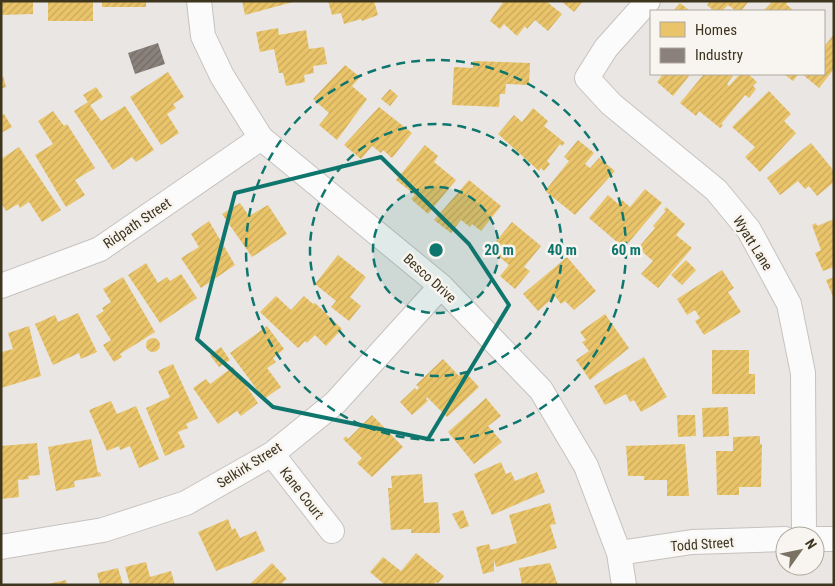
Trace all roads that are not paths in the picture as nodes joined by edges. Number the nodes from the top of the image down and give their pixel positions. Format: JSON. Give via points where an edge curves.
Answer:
{"nodes":[{"id":1,"x":199,"y":1,"type":"edge"},
{"id":2,"x":648,"y":1,"type":"edge"},
{"id":3,"x":261,"y":138,"type":"junction"},
{"id":4,"x":1,"y":286,"type":"edge"},
{"id":5,"x":441,"y":286,"type":"junction"},
{"id":6,"x":272,"y":454,"type":"junction"},
{"id":7,"x":804,"y":526,"type":"edge"},
{"id":8,"x":332,"y":531,"type":"dead end"},
{"id":9,"x":775,"y":539,"type":"edge"},
{"id":10,"x":1,"y":547,"type":"edge"},
{"id":11,"x":619,"y":553,"type":"junction"},
{"id":12,"x":624,"y":585,"type":"edge"}],
"edges":[{"from":1,"to":3,"type":"street","name":"Besco Drive","via":[[203,36],[222,76]]},
{"from":2,"to":7,"type":"street","name":"Wyatt Lane","via":[[606,48],[587,78],[611,104],[716,190],[749,230],[789,304],[803,373]]},
{"from":3,"to":4,"type":"street","name":"Ridpath Street","via":[[100,249]]},
{"from":3,"to":5,"type":"street","name":"Besco Drive"},
{"from":5,"to":6,"type":"street","name":"Selkirk Street","via":[[335,403]]},
{"from":5,"to":11,"type":"street","name":"Besco Drive","via":[[541,390],[586,466]]},
{"from":6,"to":8,"type":"street","name":"Kane Court"},
{"from":6,"to":10,"type":"street","name":"Selkirk Street","via":[[186,503],[103,530]]},
{"from":9,"to":11,"type":"street","name":"Todd Street","via":[[692,542]]},
{"from":11,"to":12,"type":"street","name":"Besco Drive"}]}
